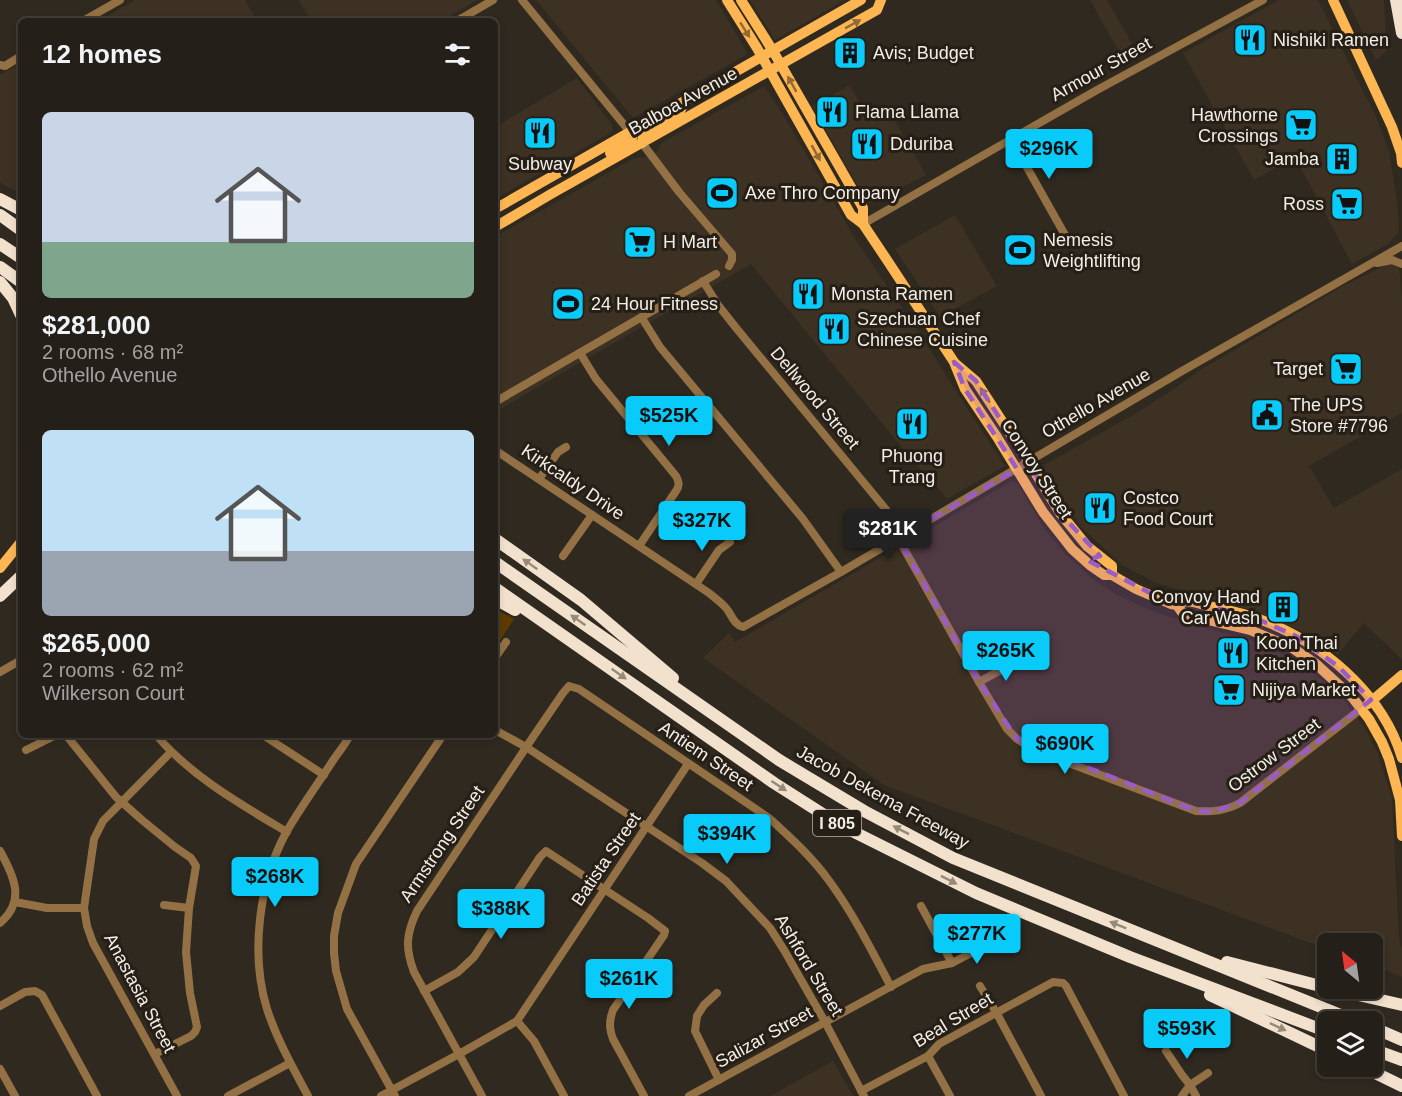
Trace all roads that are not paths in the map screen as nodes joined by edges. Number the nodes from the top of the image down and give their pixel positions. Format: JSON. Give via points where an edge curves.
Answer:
{"nodes":[{"id":1,"x":120,"y":0,"type":"edge"},
{"id":2,"x":493,"y":0,"type":"edge"},
{"id":3,"x":522,"y":0,"type":"edge"},
{"id":4,"x":727,"y":0,"type":"edge"},
{"id":5,"x":741,"y":0,"type":"edge"},
{"id":6,"x":861,"y":0,"type":"edge"},
{"id":7,"x":881,"y":0,"type":"edge"},
{"id":8,"x":1263,"y":0,"type":"edge"},
{"id":9,"x":1334,"y":0,"type":"edge"},
{"id":10,"x":1396,"y":0,"type":"edge"},
{"id":11,"x":88,"y":18,"type":"edge"},
{"id":12,"x":462,"y":18,"type":"edge"},
{"id":13,"x":1402,"y":33,"type":"edge"},
{"id":14,"x":773,"y":51,"type":"junction"},
{"id":15,"x":18,"y":57,"type":"edge"},
{"id":16,"x":762,"y":57,"type":"junction"},
{"id":17,"x":2,"y":65,"type":"edge"},
{"id":18,"x":781,"y":65,"type":"junction"},
{"id":19,"x":770,"y":72,"type":"junction"},
{"id":20,"x":688,"y":98,"type":"junction"},
{"id":21,"x":630,"y":132,"type":"junction"},
{"id":22,"x":1011,"y":139,"type":"junction"},
{"id":23,"x":642,"y":143,"type":"junction"},
{"id":24,"x":1402,"y":163,"type":"edge"},
{"id":25,"x":551,"y":194,"type":"junction"},
{"id":26,"x":0,"y":199,"type":"edge"},
{"id":27,"x":498,"y":207,"type":"edge"},
{"id":28,"x":18,"y":208,"type":"edge"},
{"id":29,"x":0,"y":215,"type":"edge"},
{"id":30,"x":863,"y":224,"type":"junction"},
{"id":31,"x":498,"y":225,"type":"edge"},
{"id":32,"x":18,"y":228,"type":"edge"},
{"id":33,"x":1065,"y":235,"type":"dead end"},
{"id":34,"x":0,"y":244,"type":"edge"},
{"id":35,"x":1402,"y":246,"type":"edge"},
{"id":36,"x":18,"y":256,"type":"edge"},
{"id":37,"x":1402,"y":264,"type":"edge"},
{"id":38,"x":729,"y":266,"type":"dead end"},
{"id":39,"x":0,"y":267,"type":"edge"},
{"id":40,"x":1362,"y":268,"type":"junction"},
{"id":41,"x":716,"y":274,"type":"dead end"},
{"id":42,"x":18,"y":280,"type":"edge"},
{"id":43,"x":0,"y":282,"type":"edge"},
{"id":44,"x":703,"y":282,"type":"junction"},
{"id":45,"x":18,"y":309,"type":"edge"},
{"id":46,"x":642,"y":318,"type":"junction"},
{"id":47,"x":580,"y":353,"type":"junction"},
{"id":48,"x":954,"y":362,"type":"junction"},
{"id":49,"x":498,"y":400,"type":"edge"},
{"id":50,"x":566,"y":447,"type":"dead end"},
{"id":51,"x":498,"y":452,"type":"edge"},
{"id":52,"x":1029,"y":461,"type":"junction"},
{"id":53,"x":1017,"y":469,"type":"junction"},
{"id":54,"x":539,"y":479,"type":"junction"},
{"id":55,"x":592,"y":515,"type":"junction"},
{"id":56,"x":1058,"y":530,"type":"junction"},
{"id":57,"x":901,"y":537,"type":"junction"},
{"id":58,"x":498,"y":541,"type":"edge"},
{"id":59,"x":730,"y":542,"type":"dead end"},
{"id":60,"x":18,"y":546,"type":"edge"},
{"id":61,"x":639,"y":546,"type":"junction"},
{"id":62,"x":563,"y":556,"type":"dead end"},
{"id":63,"x":1100,"y":556,"type":"junction"},
{"id":64,"x":498,"y":564,"type":"edge"},
{"id":65,"x":0,"y":568,"type":"edge"},
{"id":66,"x":18,"y":572,"type":"edge"},
{"id":67,"x":841,"y":572,"type":"junction"},
{"id":68,"x":1112,"y":575,"type":"junction"},
{"id":69,"x":18,"y":579,"type":"edge"},
{"id":70,"x":696,"y":584,"type":"junction"},
{"id":71,"x":498,"y":590,"type":"edge"},
{"id":72,"x":0,"y":596,"type":"edge"},
{"id":73,"x":498,"y":601,"type":"edge"},
{"id":74,"x":1177,"y":605,"type":"junction"},
{"id":75,"x":746,"y":626,"type":"joint"},
{"id":76,"x":571,"y":641,"type":"junction"},
{"id":77,"x":506,"y":642,"type":"dead end"},
{"id":78,"x":498,"y":654,"type":"edge"},
{"id":79,"x":1021,"y":659,"type":"dead end"},
{"id":80,"x":18,"y":662,"type":"edge"},
{"id":81,"x":0,"y":672,"type":"edge"},
{"id":82,"x":1402,"y":675,"type":"edge"},
{"id":83,"x":979,"y":682,"type":"junction"},
{"id":84,"x":569,"y":686,"type":"joint"},
{"id":85,"x":1371,"y":700,"type":"junction"},
{"id":86,"x":1361,"y":709,"type":"junction"},
{"id":87,"x":729,"y":726,"type":"junction"},
{"id":88,"x":498,"y":732,"type":"edge"},
{"id":89,"x":50,"y":738,"type":"edge"},
{"id":90,"x":68,"y":738,"type":"edge"},
{"id":91,"x":159,"y":738,"type":"edge"},
{"id":92,"x":268,"y":738,"type":"edge"},
{"id":93,"x":348,"y":738,"type":"edge"},
{"id":94,"x":441,"y":738,"type":"edge"},
{"id":95,"x":526,"y":747,"type":"junction"},
{"id":96,"x":26,"y":750,"type":"dead end"},
{"id":97,"x":171,"y":752,"type":"junction"},
{"id":98,"x":1402,"y":758,"type":"edge"},
{"id":99,"x":688,"y":764,"type":"junction"},
{"id":100,"x":324,"y":775,"type":"junction"},
{"id":101,"x":121,"y":802,"type":"junction"},
{"id":102,"x":647,"y":826,"type":"junction"},
{"id":103,"x":286,"y":832,"type":"junction"},
{"id":104,"x":1402,"y":836,"type":"edge"},
{"id":105,"x":0,"y":851,"type":"edge"},
{"id":106,"x":605,"y":890,"type":"junction"},
{"id":107,"x":15,"y":902,"type":"junction"},
{"id":108,"x":164,"y":905,"type":"dead end"},
{"id":109,"x":921,"y":906,"type":"dead end"},
{"id":110,"x":84,"y":908,"type":"junction"},
{"id":111,"x":189,"y":908,"type":"junction"},
{"id":112,"x":0,"y":923,"type":"edge"},
{"id":113,"x":990,"y":943,"type":"dead end"},
{"id":114,"x":1173,"y":947,"type":"junction"},
{"id":115,"x":1130,"y":957,"type":"junction"},
{"id":116,"x":952,"y":963,"type":"junction"},
{"id":117,"x":1317,"y":985,"type":"edge"},
{"id":118,"x":980,"y":986,"type":"dead end"},
{"id":119,"x":891,"y":987,"type":"junction"},
{"id":120,"x":424,"y":991,"type":"junction"},
{"id":121,"x":717,"y":993,"type":"dead end"},
{"id":122,"x":1376,"y":999,"type":"edge"},
{"id":123,"x":1402,"y":1005,"type":"edge"},
{"id":124,"x":0,"y":1006,"type":"edge"},
{"id":125,"x":1331,"y":1011,"type":"edge"},
{"id":126,"x":996,"y":1012,"type":"junction"},
{"id":127,"x":518,"y":1021,"type":"junction"},
{"id":128,"x":825,"y":1022,"type":"junction"},
{"id":129,"x":1317,"y":1028,"type":"edge"},
{"id":130,"x":1383,"y":1032,"type":"edge"},
{"id":131,"x":1402,"y":1040,"type":"edge"},
{"id":132,"x":1317,"y":1046,"type":"edge"},
{"id":133,"x":1166,"y":1051,"type":"dead end"},
{"id":134,"x":1383,"y":1053,"type":"edge"},
{"id":135,"x":155,"y":1054,"type":"junction"},
{"id":136,"x":459,"y":1054,"type":"junction"},
{"id":137,"x":928,"y":1056,"type":"junction"},
{"id":138,"x":1402,"y":1060,"type":"edge"},
{"id":139,"x":290,"y":1063,"type":"junction"},
{"id":140,"x":0,"y":1069,"type":"edge"},
{"id":141,"x":1208,"y":1073,"type":"dead end"},
{"id":142,"x":1383,"y":1077,"type":"edge"},
{"id":143,"x":719,"y":1080,"type":"junction"},
{"id":144,"x":1190,"y":1085,"type":"junction"},
{"id":145,"x":1402,"y":1086,"type":"edge"},
{"id":146,"x":393,"y":1093,"type":"edge"},
{"id":147,"x":863,"y":1094,"type":"edge"},
{"id":148,"x":15,"y":1096,"type":"edge"},
{"id":149,"x":96,"y":1096,"type":"edge"},
{"id":150,"x":177,"y":1096,"type":"edge"},
{"id":151,"x":228,"y":1096,"type":"edge"},
{"id":152,"x":308,"y":1096,"type":"edge"},
{"id":153,"x":381,"y":1096,"type":"edge"},
{"id":154,"x":482,"y":1096,"type":"edge"},
{"id":155,"x":564,"y":1096,"type":"edge"},
{"id":156,"x":644,"y":1096,"type":"edge"},
{"id":157,"x":689,"y":1096,"type":"edge"},
{"id":158,"x":950,"y":1096,"type":"edge"},
{"id":159,"x":1041,"y":1096,"type":"edge"},
{"id":160,"x":1124,"y":1096,"type":"edge"},
{"id":161,"x":1182,"y":1096,"type":"edge"},
{"id":162,"x":1196,"y":1096,"type":"edge"}],
"edges":[{"from":1,"to":11,"type":"street"},
{"from":2,"to":12,"type":"street"},
{"from":3,"to":21,"type":"street"},
{"from":4,"to":16,"type":"main road","name":"Convoy Street","one_way":true},
{"from":5,"to":14,"type":"main road","name":"Convoy Street"},
{"from":6,"to":14,"type":"main road","name":"Balboa Avenue"},
{"from":18,"to":7,"type":"main road","name":"Balboa Avenue","one_way":true,"via":[[877,10]]},
{"from":8,"to":22,"type":"street","name":"Armour Street"},
{"from":9,"to":24,"type":"main road","via":[[1392,127]]},
{"from":10,"to":13,"type":"highway"},
{"from":14,"to":16,"type":"main road","name":"Balboa Avenue"},
{"from":14,"to":18,"type":"main road","name":"Convoy Street"},
{"from":15,"to":17,"type":"street"},
{"from":16,"to":19,"type":"main road","name":"Convoy Street"},
{"from":16,"to":20,"type":"main road","name":"Balboa Avenue"},
{"from":18,"to":19,"type":"main road","name":"Balboa Avenue"},
{"from":30,"to":18,"type":"main road","name":"Convoy Street","one_way":true,"via":[[863,208]]},
{"from":19,"to":23,"type":"main road","name":"Balboa Avenue"},
{"from":19,"to":30,"type":"main road","name":"Convoy Street","one_way":true,"via":[[851,215]]},
{"from":20,"to":21,"type":"main road","name":"Balboa Avenue"},
{"from":20,"to":23,"type":"main road","via":[[680,111],[643,134]]},
{"from":21,"to":25,"type":"main road","via":[[632,138],[628,143],[568,177]]},
{"from":21,"to":27,"type":"main road","name":"Balboa Avenue"},
{"from":22,"to":30,"type":"street","name":"Armour Street"},
{"from":22,"to":33,"type":"street"},
{"from":23,"to":25,"type":"main road","name":"Balboa Avenue"},
{"from":23,"to":38,"type":"street","via":[[732,254]]},
{"from":25,"to":31,"type":"main road","name":"Balboa Avenue"},
{"from":26,"to":28,"type":"highway"},
{"from":29,"to":32,"type":"highway"},
{"from":30,"to":48,"type":"main road","name":"Convoy Street"},
{"from":34,"to":36,"type":"highway"},
{"from":35,"to":40,"type":"street","name":"Othello Avenue"},
{"from":37,"to":40,"type":"street","via":[[1392,260]]},
{"from":39,"to":42,"type":"highway"},
{"from":40,"to":52,"type":"street","name":"Othello Avenue"},
{"from":41,"to":44,"type":"street"},
{"from":43,"to":45,"type":"highway"},
{"from":44,"to":46,"type":"street"},
{"from":44,"to":57,"type":"street","name":"Dellwood Street","via":[[888,512]]},
{"from":46,"to":47,"type":"street"},
{"from":46,"to":67,"type":"street","via":[[660,347]]},
{"from":47,"to":49,"type":"street"},
{"from":47,"to":61,"type":"street","via":[[596,379],[680,484]]},
{"from":52,"to":48,"type":"main road","name":"Convoy Street","one_way":true,"via":[[976,381]]},
{"from":48,"to":53,"type":"main road","name":"Convoy Street","via":[[965,389]]},
{"from":50,"to":54,"type":"street"},
{"from":51,"to":54,"type":"street","name":"Kirkcaldy Drive"},
{"from":52,"to":53,"type":"street","name":"Othello Avenue"},
{"from":52,"to":63,"type":"main road","name":"Convoy Street","via":[[1060,513]]},
{"from":53,"to":56,"type":"main road","name":"Convoy Street"},
{"from":53,"to":57,"type":"street","name":"Othello Avenue"},
{"from":54,"to":55,"type":"street","name":"Kirkcaldy Drive"},
{"from":55,"to":61,"type":"street","name":"Kirkcaldy Drive"},
{"from":55,"to":62,"type":"street"},
{"from":56,"to":63,"type":"main road","via":[[1088,556]]},
{"from":56,"to":68,"type":"main road","name":"Convoy Street","via":[[1091,566],[1104,575]]},
{"from":57,"to":67,"type":"street","name":"Othello Avenue"},
{"from":57,"to":83,"type":"street","name":"Ostrow Street"},
{"from":87,"to":58,"type":"highway","one_way":true,"via":[[581,600]]},
{"from":59,"to":70,"type":"street","via":[[719,550]]},
{"from":60,"to":65,"type":"main road"},
{"from":61,"to":70,"type":"street","name":"Kirkcaldy Drive"},
{"from":63,"to":68,"type":"main road","name":"Convoy Street","via":[[1112,566]]},
{"from":87,"to":64,"type":"highway","name":"Jacob Dekema Freeway","number":"I 805","one_way":true},
{"from":66,"to":72,"type":"main road"},
{"from":67,"to":75,"type":"street","name":"Othello Avenue"},
{"from":68,"to":74,"type":"main road","name":"Convoy Street"},
{"from":69,"to":72,"type":"highway"},
{"from":70,"to":75,"type":"street","name":"Kirkcaldy Drive","via":[[725,606],[739,627]]},
{"from":71,"to":76,"type":"highway","number":"I 805"},
{"from":73,"to":76,"type":"highway"},
{"from":74,"to":85,"type":"main road","name":"Convoy Street","via":[[1193,602],[1254,618],[1296,636],[1324,654]]},
{"from":74,"to":86,"type":"main road","name":"Convoy Street","via":[[1187,615],[1250,630],[1291,647],[1331,677]]},
{"from":76,"to":115,"type":"highway","number":"I 805","one_way":true,"via":[[840,825],[976,893]]},
{"from":77,"to":78,"type":"street"},
{"from":79,"to":83,"type":"street"},
{"from":80,"to":81,"type":"street"},
{"from":82,"to":85,"type":"main road"},
{"from":83,"to":86,"type":"street","name":"Ostrow Street","via":[[1006,729],[1034,750],[1196,811],[1213,812],[1240,803]]},
{"from":84,"to":95,"type":"street","name":"Armstrong Street"},
{"from":84,"to":99,"type":"street","name":"Antiem Street"},
{"from":85,"to":86,"type":"main road"},
{"from":85,"to":98,"type":"main road","name":"Convoy Street","via":[[1394,736]]},
{"from":86,"to":104,"type":"main road","name":"Convoy Street","via":[[1389,759],[1400,800]]},
{"from":114,"to":87,"type":"highway","name":"Jacob Dekema Freeway","number":"I 805","one_way":true,"via":[[953,858],[864,811]]},
{"from":88,"to":95,"type":"street","name":"Ashford Street"},
{"from":89,"to":96,"type":"street"},
{"from":90,"to":101,"type":"street"},
{"from":91,"to":97,"type":"street"},
{"from":92,"to":100,"type":"street"},
{"from":93,"to":100,"type":"street"},
{"from":94,"to":146,"type":"street","via":[[356,864],[334,936],[336,971],[347,1009]]},
{"from":95,"to":102,"type":"street","name":"Ashford Street"},
{"from":95,"to":120,"type":"street","name":"Armstrong Street","via":[[412,921],[409,958]]},
{"from":97,"to":101,"type":"street","name":"Anastasia Street"},
{"from":97,"to":103,"type":"street","via":[[218,791]]},
{"from":99,"to":102,"type":"street","name":"Batista Street"},
{"from":99,"to":119,"type":"street","name":"Antiem Street","via":[[769,818],[798,846],[847,907]]},
{"from":100,"to":103,"type":"street"},
{"from":101,"to":110,"type":"street","name":"Anastasia Street","via":[[94,839]]},
{"from":101,"to":111,"type":"street","via":[[191,858],[196,866]]},
{"from":102,"to":106,"type":"street","name":"Batista Street"},
{"from":102,"to":128,"type":"street","name":"Ashford Street","via":[[726,881],[764,920]]},
{"from":103,"to":139,"type":"street","via":[[267,881],[258,944],[267,1009]]},
{"from":105,"to":107,"type":"street","via":[[13,876]]},
{"from":106,"to":120,"type":"street","via":[[546,851],[474,957],[458,972]]},
{"from":106,"to":127,"type":"street","name":"Batista Street"},
{"from":106,"to":156,"type":"street","via":[[664,931],[610,1018],[613,1039]]},
{"from":107,"to":110,"type":"street","via":[[47,908]]},
{"from":107,"to":112,"type":"street"},
{"from":108,"to":111,"type":"street"},
{"from":109,"to":116,"type":"street"},
{"from":110,"to":135,"type":"street","name":"Anastasia Street","via":[[93,944]]},
{"from":111,"to":135,"type":"street","via":[[186,952],[197,1027],[191,1036]]},
{"from":113,"to":116,"type":"street","name":"Salizar Street"},
{"from":114,"to":117,"type":"highway"},
{"from":114,"to":125,"type":"highway","name":"Jacob Dekema Freeway","number":"I 805"},
{"from":115,"to":129,"type":"highway","number":"I 805"},
{"from":115,"to":132,"type":"highway","one_way":true},
{"from":116,"to":119,"type":"street","name":"Salizar Street","via":[[923,969]]},
{"from":118,"to":126,"type":"street"},
{"from":119,"to":128,"type":"street","name":"Salizar Street"},
{"from":120,"to":136,"type":"street","name":"Armstrong Street"},
{"from":121,"to":143,"type":"street","via":[[697,1016],[695,1031]]},
{"from":122,"to":123,"type":"highway"},
{"from":124,"to":149,"type":"street","via":[[26,992],[42,995]]},
{"from":126,"to":137,"type":"street","name":"Beal Street","via":[[939,1044]]},
{"from":126,"to":159,"type":"street"},
{"from":126,"to":160,"type":"street","name":"Beal Street","via":[[1053,982],[1063,983]]},
{"from":127,"to":136,"type":"street","name":"Batista Street"},
{"from":127,"to":155,"type":"street","via":[[534,1041]]},
{"from":128,"to":143,"type":"street","name":"Salizar Street"},
{"from":128,"to":147,"type":"street","name":"Ashford Street"},
{"from":130,"to":131,"type":"highway"},
{"from":133,"to":144,"type":"street"},
{"from":134,"to":138,"type":"highway"},
{"from":135,"to":150,"type":"street","name":"Anastasia Street"},
{"from":136,"to":146,"type":"street","name":"Batista Street"},
{"from":136,"to":154,"type":"street","name":"Armstrong Street"},
{"from":137,"to":147,"type":"street","name":"Beal Street"},
{"from":137,"to":158,"type":"street"},
{"from":139,"to":151,"type":"street"},
{"from":139,"to":152,"type":"street"},
{"from":140,"to":148,"type":"street"},
{"from":141,"to":144,"type":"street"},
{"from":142,"to":145,"type":"highway"},
{"from":143,"to":157,"type":"street","name":"Salizar Street"},
{"from":144,"to":161,"type":"street"},
{"from":144,"to":162,"type":"street"},
{"from":146,"to":153,"type":"street","name":"Batista Street"}]}
